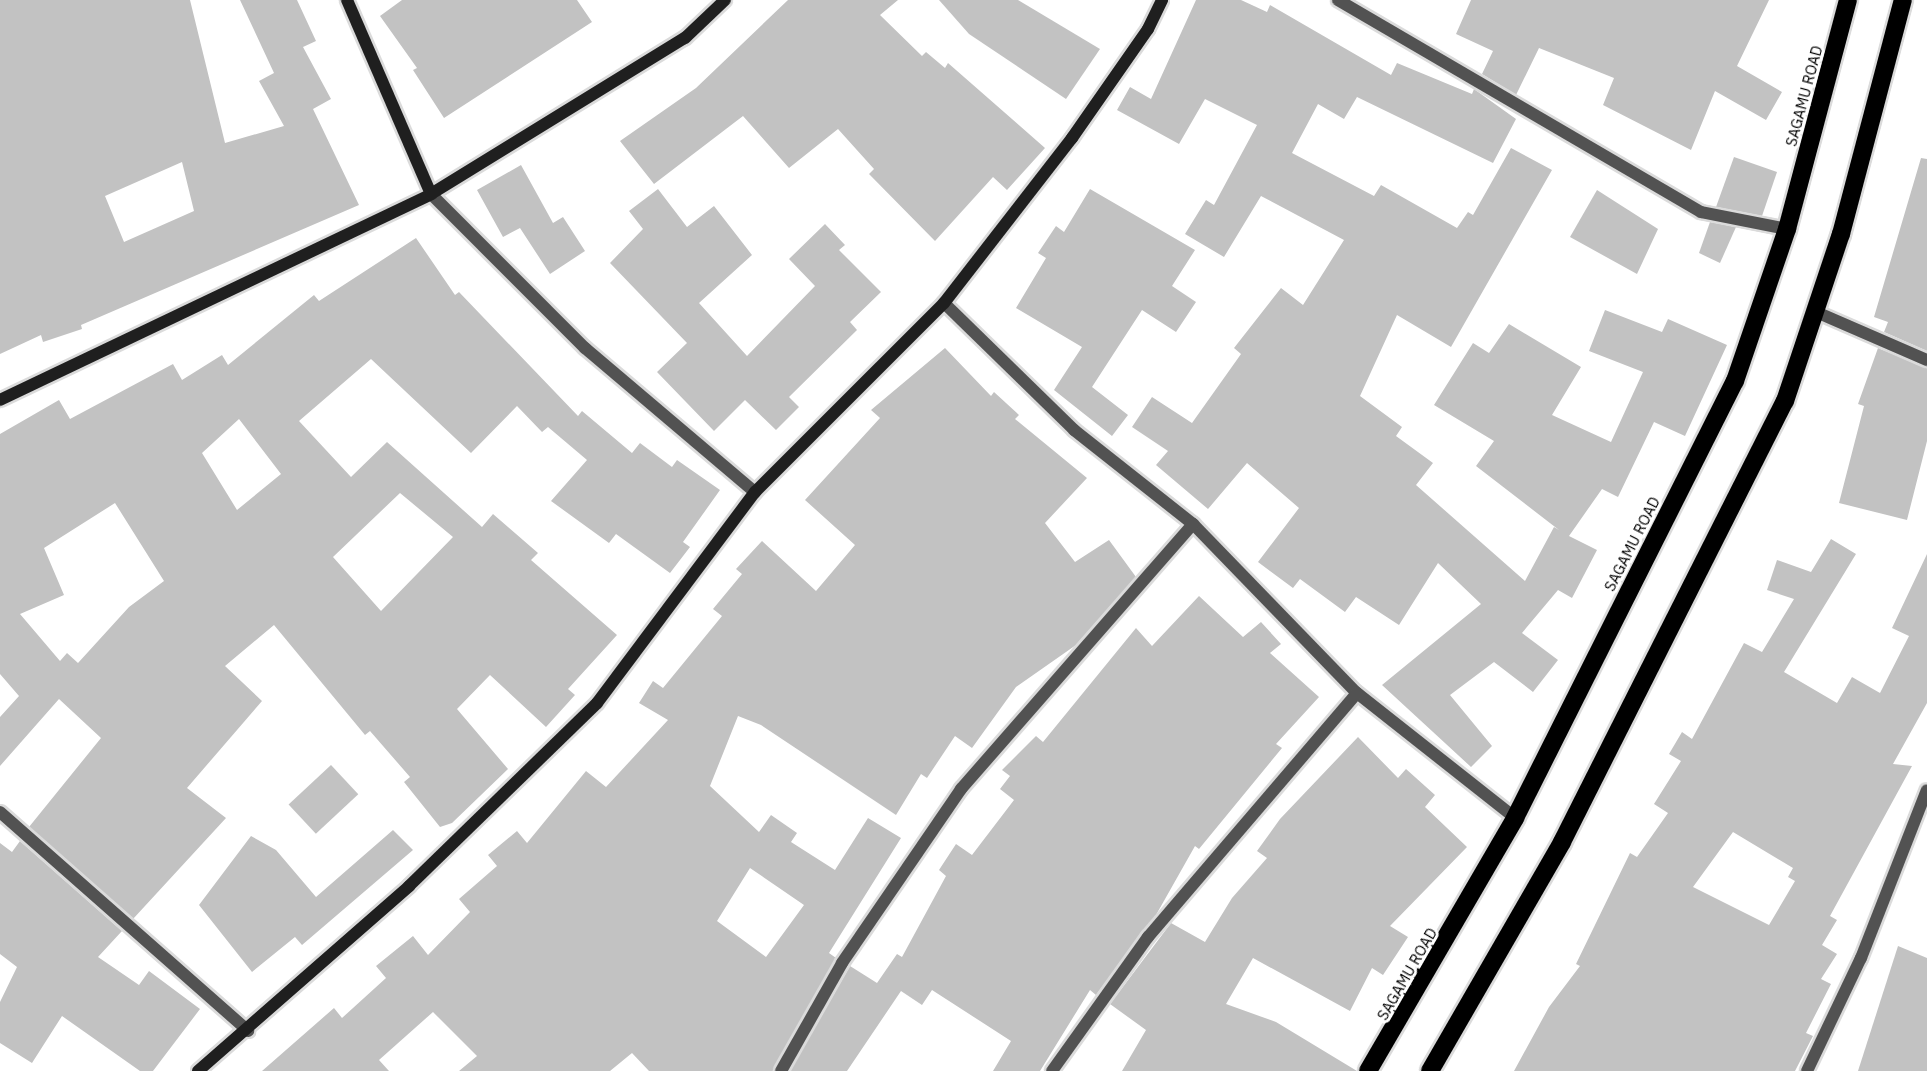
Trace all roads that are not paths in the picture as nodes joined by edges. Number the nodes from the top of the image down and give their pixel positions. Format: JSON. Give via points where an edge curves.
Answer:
{"nodes":[{"id":1,"x":347,"y":0,"type":"edge"},
{"id":2,"x":724,"y":0,"type":"edge"},
{"id":3,"x":1162,"y":0,"type":"edge"},
{"id":4,"x":1338,"y":0,"type":"edge"},
{"id":5,"x":1848,"y":0,"type":"edge"},
{"id":6,"x":1903,"y":0,"type":"edge"},
{"id":7,"x":431,"y":194,"type":"junction"},
{"id":8,"x":1787,"y":229,"type":"junction"},
{"id":9,"x":944,"y":303,"type":"junction"},
{"id":10,"x":1816,"y":312,"type":"junction"},
{"id":11,"x":1927,"y":360,"type":"edge"},
{"id":12,"x":0,"y":400,"type":"edge"},
{"id":13,"x":755,"y":492,"type":"junction"},
{"id":14,"x":1193,"y":525,"type":"junction"},
{"id":15,"x":1357,"y":693,"type":"junction"},
{"id":16,"x":1927,"y":790,"type":"edge"},
{"id":17,"x":0,"y":812,"type":"edge"},
{"id":18,"x":1515,"y":818,"type":"junction"},
{"id":19,"x":248,"y":1031,"type":"junction"},
{"id":20,"x":198,"y":1071,"type":"edge"},
{"id":21,"x":781,"y":1071,"type":"edge"},
{"id":22,"x":1052,"y":1071,"type":"edge"},
{"id":23,"x":1368,"y":1071,"type":"edge"},
{"id":24,"x":1430,"y":1071,"type":"edge"},
{"id":25,"x":1806,"y":1071,"type":"edge"}],
"edges":[{"from":1,"to":7,"type":"street"},
{"from":2,"to":7,"type":"street","via":[[685,38]]},
{"from":3,"to":9,"type":"street","via":[[1148,29],[1072,138]]},
{"from":4,"to":8,"type":"street","via":[[1701,212]]},
{"from":5,"to":8,"type":"highway","name":"SAGAMU ROAD"},
{"from":6,"to":10,"type":"highway"},
{"from":7,"to":12,"type":"street"},
{"from":7,"to":13,"type":"street","via":[[585,348]]},
{"from":8,"to":18,"type":"highway","name":"SAGAMU ROAD","via":[[1736,381]]},
{"from":9,"to":13,"type":"street"},
{"from":9,"to":14,"type":"street","via":[[1074,430]]},
{"from":10,"to":11,"type":"street"},
{"from":10,"to":24,"type":"highway","via":[[1754,466],[1562,842]]},
{"from":13,"to":19,"type":"street","via":[[597,703],[409,886]]},
{"from":14,"to":15,"type":"street"},
{"from":14,"to":21,"type":"street","via":[[961,789],[842,963]]},
{"from":15,"to":18,"type":"street"},
{"from":15,"to":22,"type":"street","via":[[1148,937]]},
{"from":16,"to":25,"type":"street","via":[[1861,958]]},
{"from":17,"to":19,"type":"street"},
{"from":18,"to":23,"type":"highway","name":"SAGAMU ROAD"},
{"from":19,"to":20,"type":"street"}]}
